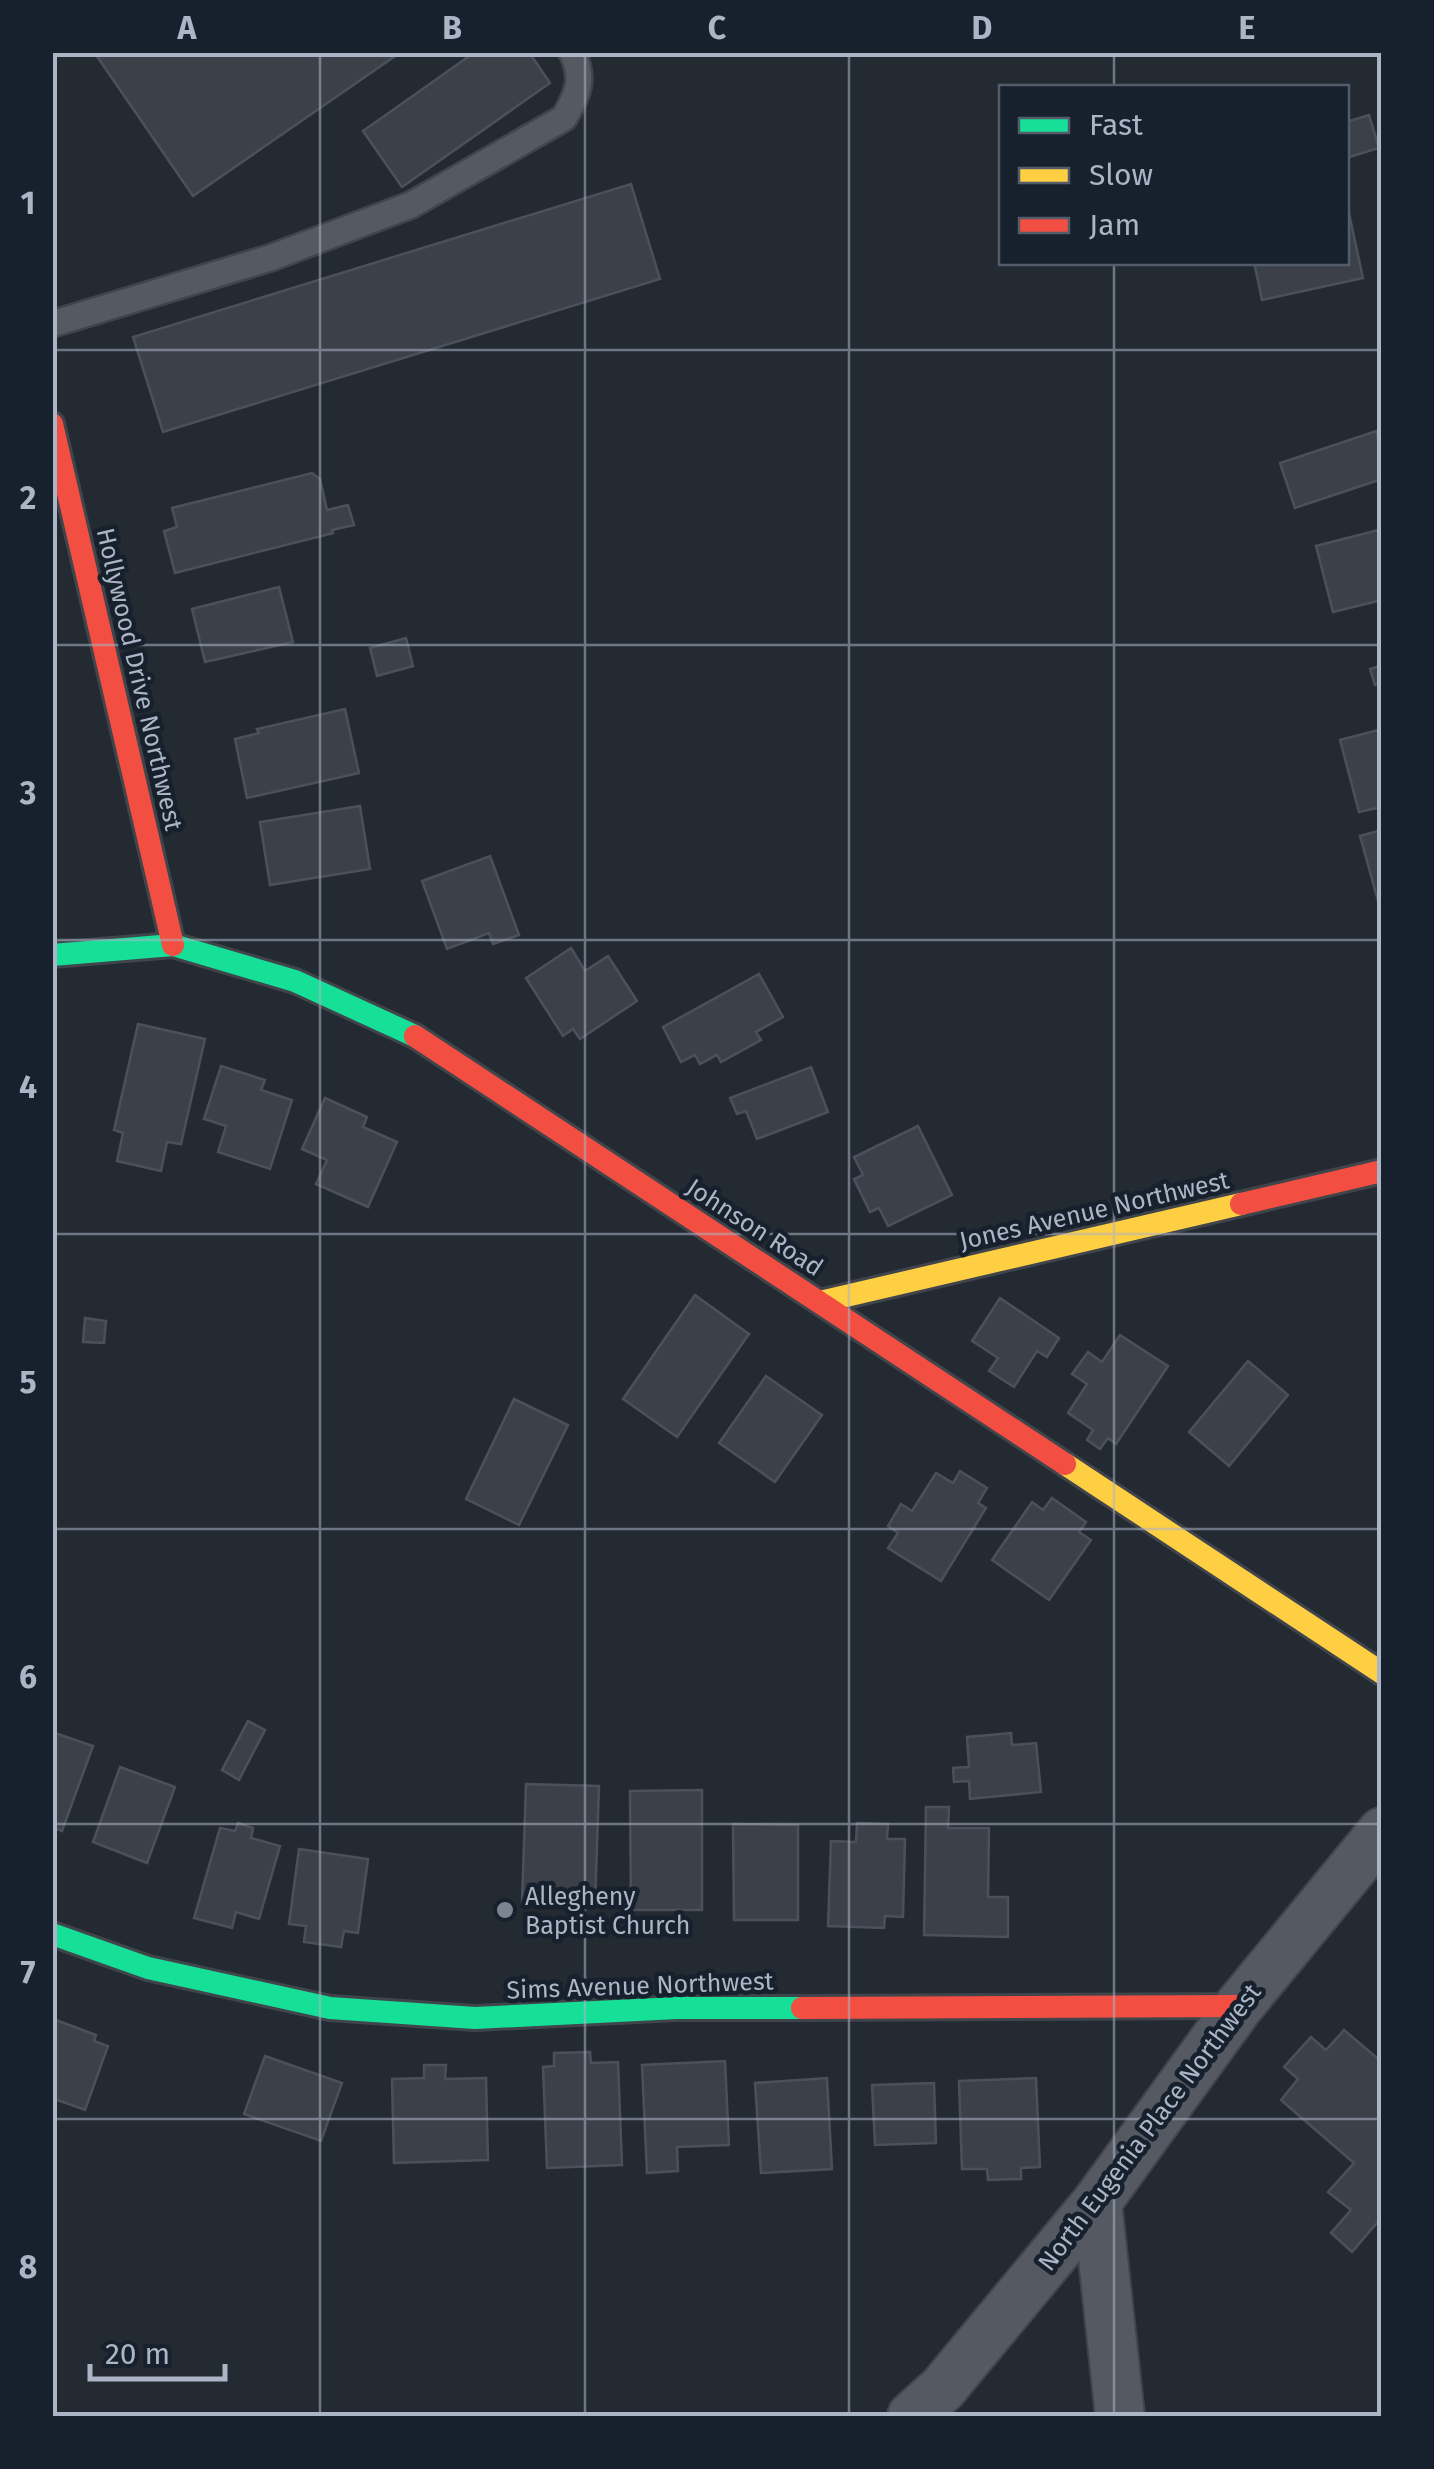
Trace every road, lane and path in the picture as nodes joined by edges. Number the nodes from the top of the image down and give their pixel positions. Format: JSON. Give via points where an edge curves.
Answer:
{"nodes":[{"id":1,"x":572,"y":52,"type":"edge"},
{"id":2,"x":52,"y":324,"type":"edge"},
{"id":3,"x":52,"y":424,"type":"edge"},
{"id":4,"x":173,"y":946,"type":"junction"},
{"id":5,"x":52,"y":955,"type":"edge"},
{"id":6,"x":1382,"y":1171,"type":"edge"},
{"id":7,"x":820,"y":1302,"type":"junction"},
{"id":8,"x":1382,"y":1673,"type":"edge"},
{"id":9,"x":1382,"y":1832,"type":"edge"},
{"id":10,"x":52,"y":1934,"type":"edge"},
{"id":11,"x":1239,"y":2006,"type":"junction"},
{"id":12,"x":1097,"y":2202,"type":"junction"},
{"id":13,"x":912,"y":2416,"type":"edge"},
{"id":14,"x":1120,"y":2416,"type":"edge"}],
"edges":[{"from":1,"to":2,"type":"lane","via":[[581,73],[579,93],[564,118],[410,205],[270,258]]},
{"from":3,"to":4,"type":"street","name":"Hollywood Drive Northwest"},
{"from":4,"to":5,"type":"street","name":"Johnson Road"},
{"from":4,"to":7,"type":"street","name":"Johnson Road","via":[[295,981],[410,1034]]},
{"from":6,"to":7,"type":"street","name":"Jones Avenue Northwest"},
{"from":7,"to":8,"type":"street","name":"Johnson Road"},
{"from":9,"to":11,"type":"street","name":"North Eugenia Place Northwest"},
{"from":10,"to":11,"type":"street","name":"Sims Avenue Northwest","via":[[148,1968],[330,2008],[475,2018],[677,2008]]},
{"from":11,"to":12,"type":"street","name":"North Eugenia Place Northwest"},
{"from":12,"to":13,"type":"street","name":"North Eugenia Place Northwest","via":[[943,2388]]},
{"from":12,"to":14,"type":"street"}]}
